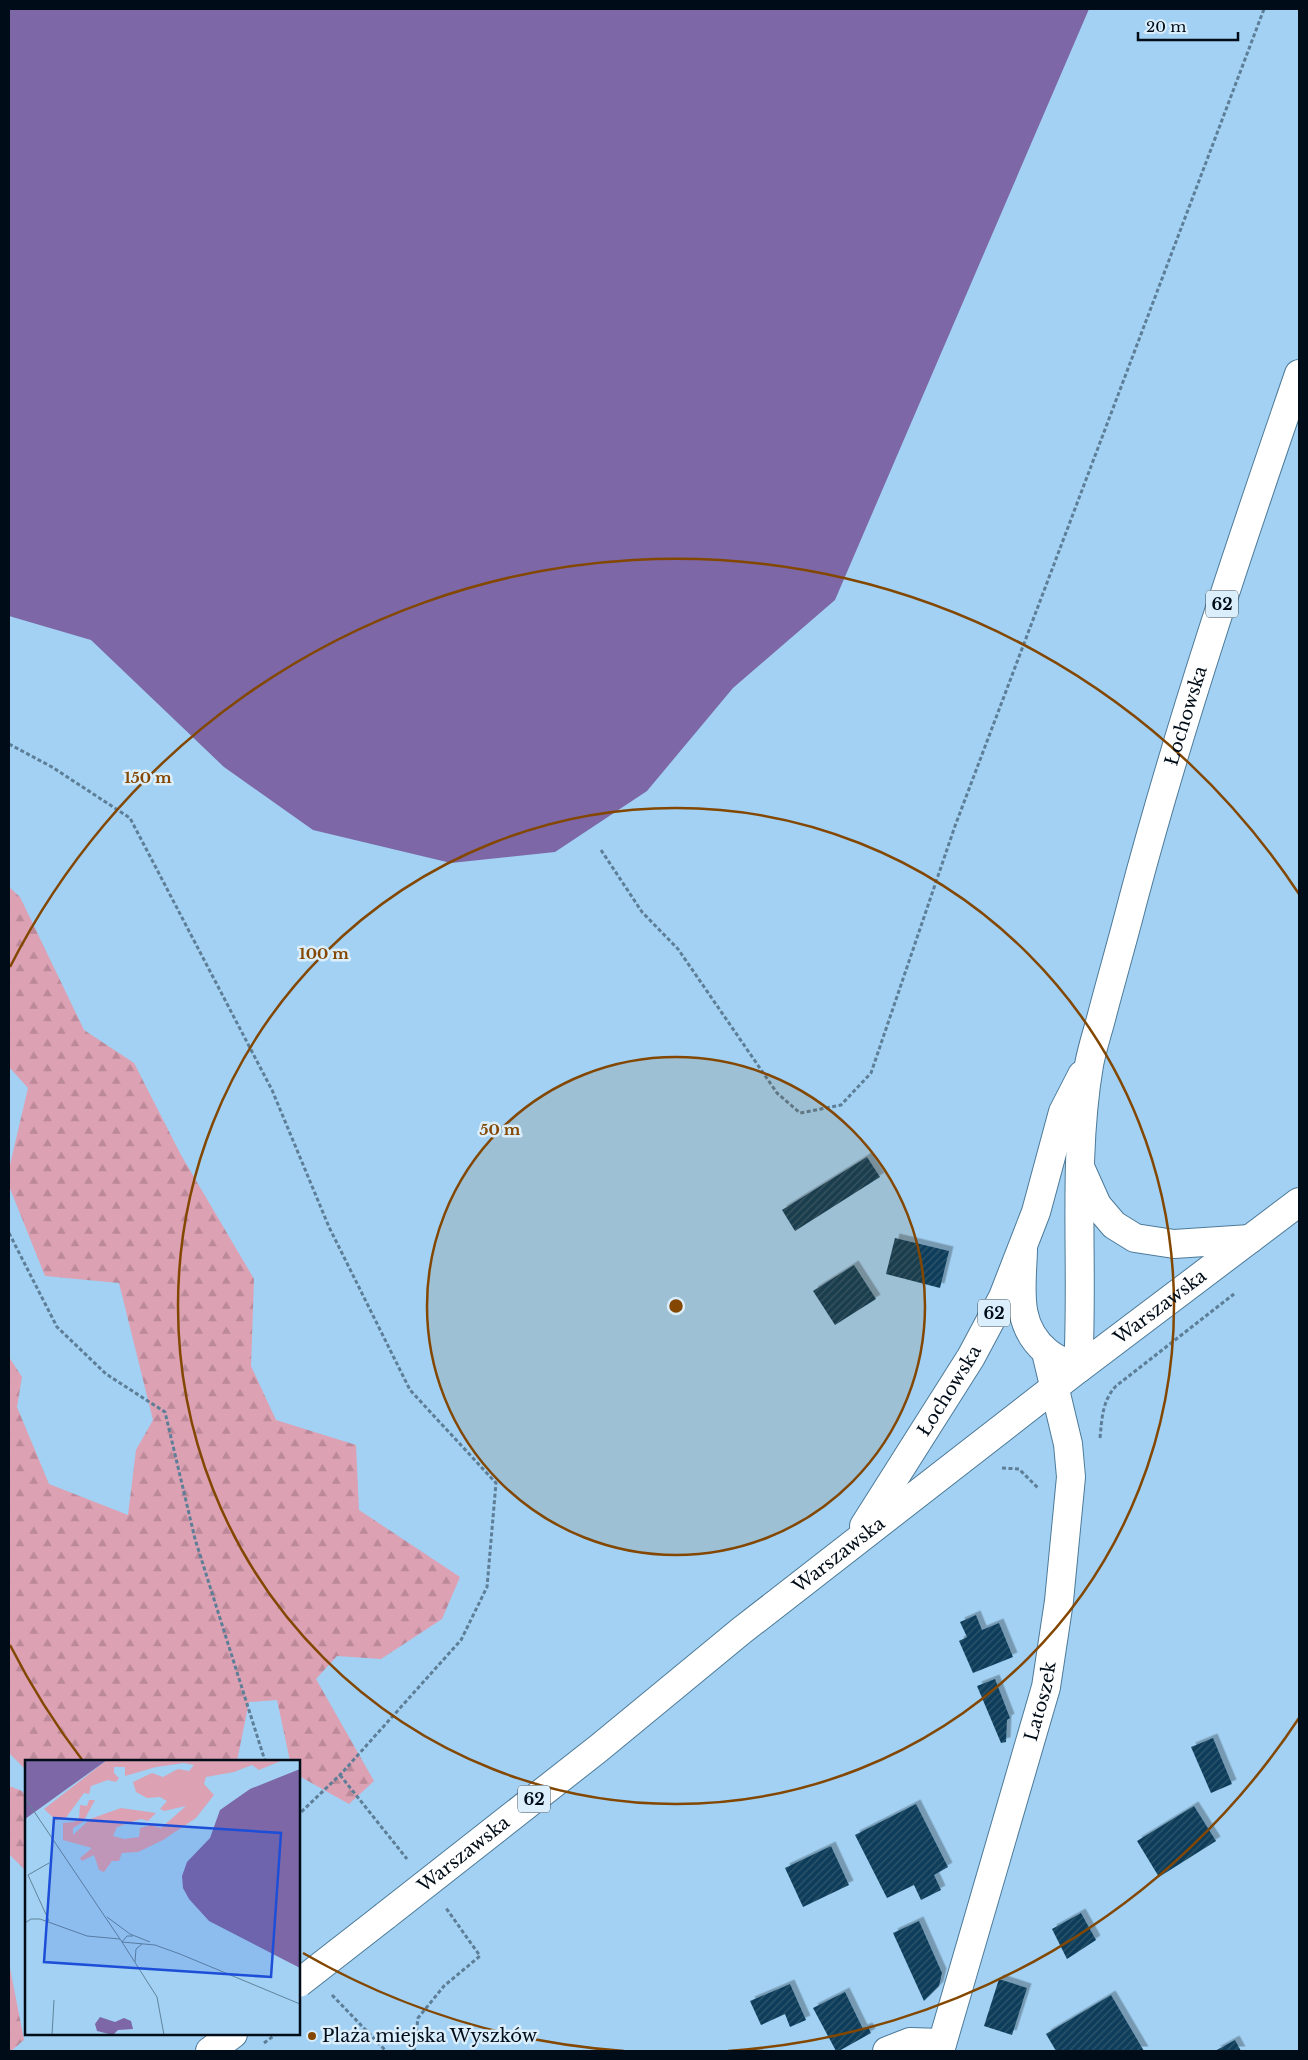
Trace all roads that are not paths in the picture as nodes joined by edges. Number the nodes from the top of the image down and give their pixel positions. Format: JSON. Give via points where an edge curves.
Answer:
{"nodes":[{"id":1,"x":1299,"y":374,"type":"edge"},
{"id":2,"x":1089,"y":1063,"type":"junction"},
{"id":3,"x":1080,"y":1167,"type":"junction"},
{"id":4,"x":1299,"y":1202,"type":"edge"},
{"id":5,"x":1250,"y":1239,"type":"junction"},
{"id":6,"x":1023,"y":1248,"type":"junction"},
{"id":7,"x":1046,"y":1352,"type":"junction"},
{"id":8,"x":1078,"y":1369,"type":"junction"},
{"id":9,"x":1055,"y":1386,"type":"junction"},
{"id":10,"x":854,"y":1542,"type":"junction"},
{"id":11,"x":300,"y":1981,"type":"edge"},
{"id":12,"x":232,"y":2035,"type":"edge"},
{"id":13,"x":941,"y":2047,"type":"edge"},
{"id":14,"x":210,"y":2051,"type":"edge"},
{"id":15,"x":887,"y":2051,"type":"edge"}],
"edges":[{"from":1,"to":2,"type":"main road","name":"Łochowska","number":"62","via":[[1180,735]]},
{"from":2,"to":3,"type":"main road","name":"Łochowska","number":"62"},
{"from":2,"to":6,"type":"main road","name":"Łochowska","number":"62","via":[[1063,1112]]},
{"from":3,"to":5,"type":"main road","via":[[1097,1205],[1114,1225],[1135,1238],[1174,1244]]},
{"from":3,"to":8,"type":"main road","name":"Łochowska","number":"62"},
{"from":4,"to":5,"type":"main road","name":"Warszawska"},
{"from":5,"to":8,"type":"main road","name":"Warszawska"},
{"from":6,"to":7,"type":"main road","via":[[1021,1301],[1026,1327]]},
{"from":6,"to":10,"type":"main road","name":"Łochowska","number":"62","via":[[1003,1297],[971,1357]]},
{"from":7,"to":8,"type":"main road"},
{"from":7,"to":9,"type":"main road","name":"Latoszek"},
{"from":8,"to":9,"type":"main road","name":"Warszawska","number":"62"},
{"from":9,"to":10,"type":"main road","name":"Warszawska","number":"62"},
{"from":9,"to":13,"type":"main road","name":"Latoszek","via":[[1068,1444],[1071,1476],[1060,1602],[1046,1687]]},
{"from":10,"to":11,"type":"main road","name":"Warszawska","number":"62","bridge":true,"via":[[599,1748]]},
{"from":12,"to":14,"type":"main road"},
{"from":13,"to":15,"type":"main road","name":"Latoszek","via":[[910,2042]]}]}
